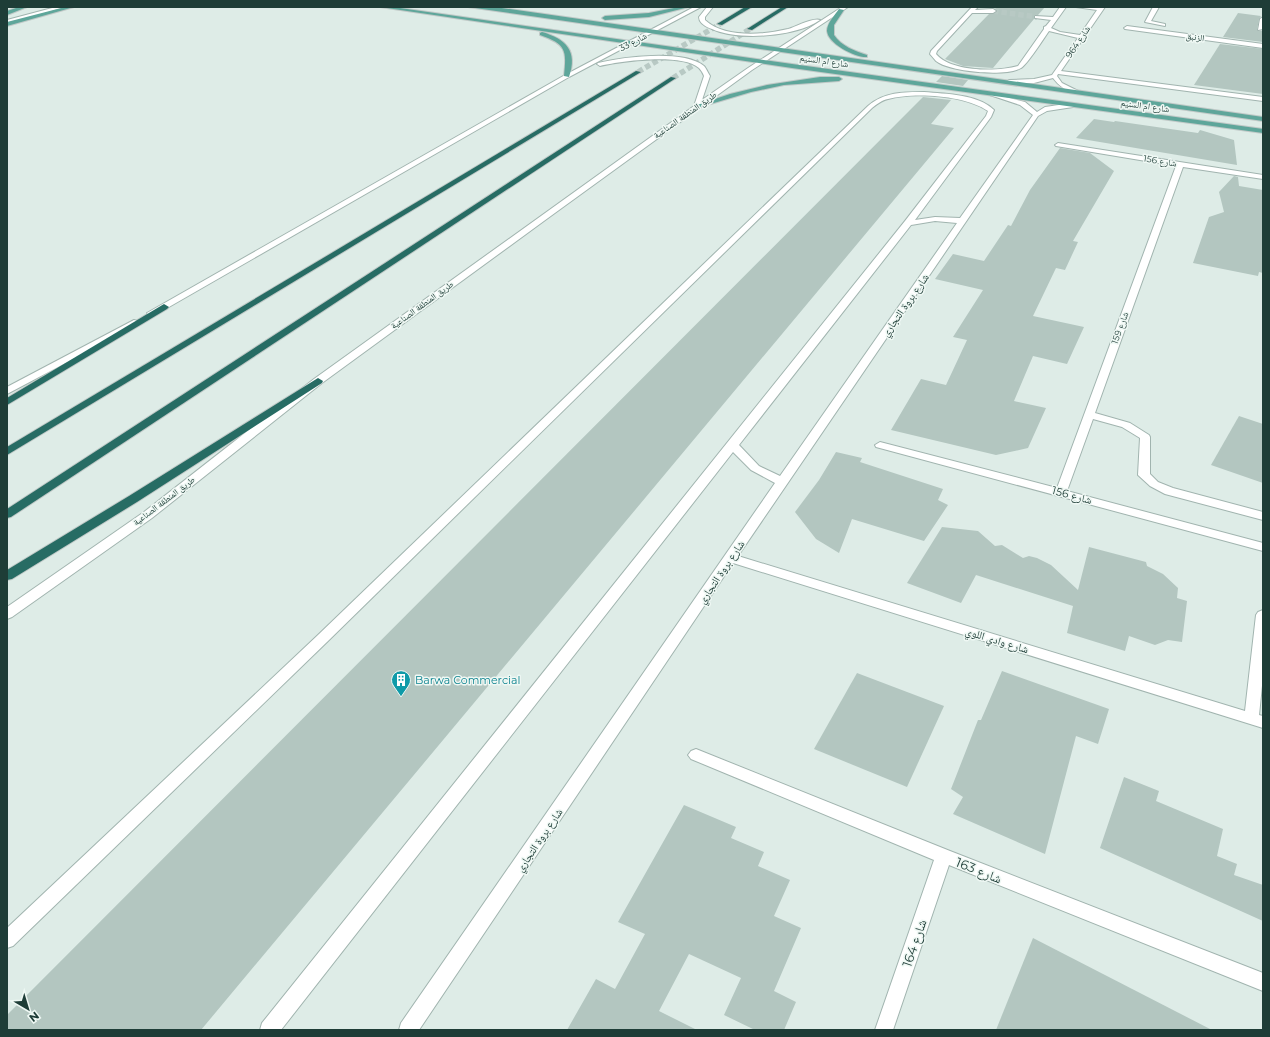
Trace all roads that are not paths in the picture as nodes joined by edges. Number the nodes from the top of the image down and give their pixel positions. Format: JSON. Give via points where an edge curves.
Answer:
{"nodes":[{"id":1,"x":24,"y":7,"type":"edge"},
{"id":2,"x":32,"y":7,"type":"edge"},
{"id":3,"x":50,"y":7,"type":"edge"},
{"id":4,"x":62,"y":7,"type":"edge"},
{"id":5,"x":71,"y":7,"type":"edge"},
{"id":6,"x":383,"y":7,"type":"edge"},
{"id":7,"x":426,"y":7,"type":"edge"},
{"id":8,"x":430,"y":7,"type":"edge"},
{"id":9,"x":471,"y":7,"type":"edge"},
{"id":10,"x":484,"y":7,"type":"edge"},
{"id":11,"x":686,"y":7,"type":"edge"},
{"id":12,"x":698,"y":7,"type":"edge"},
{"id":13,"x":710,"y":7,"type":"edge"},
{"id":14,"x":749,"y":7,"type":"edge"},
{"id":15,"x":785,"y":7,"type":"edge"},
{"id":16,"x":975,"y":7,"type":"edge"},
{"id":17,"x":981,"y":7,"type":"edge"},
{"id":18,"x":1063,"y":7,"type":"edge"},
{"id":19,"x":1069,"y":7,"type":"edge"},
{"id":20,"x":1078,"y":7,"type":"edge"},
{"id":21,"x":1156,"y":7,"type":"edge"},
{"id":22,"x":1101,"y":8,"type":"edge"},
{"id":23,"x":843,"y":9,"type":"edge"},
{"id":24,"x":509,"y":10,"type":"junction"},
{"id":25,"x":466,"y":12,"type":"dead end"},
{"id":26,"x":970,"y":12,"type":"junction"},
{"id":27,"x":7,"y":14,"type":"edge"},
{"id":28,"x":560,"y":17,"type":"junction"},
{"id":29,"x":1037,"y":17,"type":"tunnel mouth"},
{"id":30,"x":488,"y":18,"type":"junction"},
{"id":31,"x":7,"y":19,"type":"edge"},
{"id":32,"x":1054,"y":19,"type":"junction"},
{"id":33,"x":7,"y":23,"type":"edge"},
{"id":34,"x":559,"y":24,"type":"dead end"},
{"id":35,"x":720,"y":24,"type":"tunnel mouth"},
{"id":36,"x":1167,"y":26,"type":"dead end"},
{"id":37,"x":1046,"y":28,"type":"junction"},
{"id":38,"x":1127,"y":28,"type":"dead end"},
{"id":39,"x":750,"y":30,"type":"tunnel mouth"},
{"id":40,"x":654,"y":31,"type":"junction"},
{"id":41,"x":645,"y":35,"type":"junction"},
{"id":42,"x":1081,"y":37,"type":"junction"},
{"id":43,"x":632,"y":42,"type":"junction"},
{"id":44,"x":1263,"y":46,"type":"edge"},
{"id":45,"x":781,"y":49,"type":"junction"},
{"id":46,"x":755,"y":53,"type":"dead end"},
{"id":47,"x":763,"y":54,"type":"dead end"},
{"id":48,"x":771,"y":55,"type":"junction"},
{"id":49,"x":761,"y":62,"type":"junction"},
{"id":50,"x":892,"y":65,"type":"junction"},
{"id":51,"x":638,"y":72,"type":"tunnel mouth"},
{"id":52,"x":1056,"y":74,"type":"junction"},
{"id":53,"x":567,"y":76,"type":"junction"},
{"id":54,"x":673,"y":78,"type":"tunnel mouth"},
{"id":55,"x":898,"y":81,"type":"junction"},
{"id":56,"x":1009,"y":82,"type":"junction"},
{"id":57,"x":1076,"y":92,"type":"junction"},
{"id":58,"x":992,"y":94,"type":"junction"},
{"id":59,"x":1263,"y":100,"type":"edge"},
{"id":60,"x":1072,"y":105,"type":"junction"},
{"id":61,"x":697,"y":106,"type":"junction"},
{"id":62,"x":1036,"y":115,"type":"junction"},
{"id":63,"x":1263,"y":119,"type":"edge"},
{"id":64,"x":1263,"y":123,"type":"edge"},
{"id":65,"x":1263,"y":132,"type":"edge"},
{"id":66,"x":1058,"y":145,"type":"dead end"},
{"id":67,"x":1180,"y":164,"type":"junction"},
{"id":68,"x":1263,"y":177,"type":"edge"},
{"id":69,"x":962,"y":221,"type":"junction"},
{"id":70,"x":908,"y":223,"type":"junction"},
{"id":71,"x":164,"y":307,"type":"junction"},
{"id":72,"x":318,"y":381,"type":"junction"},
{"id":73,"x":7,"y":391,"type":"edge"},
{"id":74,"x":7,"y":402,"type":"edge"},
{"id":75,"x":1089,"y":415,"type":"junction"},
{"id":76,"x":732,"y":444,"type":"junction"},
{"id":77,"x":880,"y":444,"type":"dead end"},
{"id":78,"x":7,"y":452,"type":"edge"},
{"id":79,"x":782,"y":482,"type":"junction"},
{"id":80,"x":1061,"y":493,"type":"junction"},
{"id":81,"x":7,"y":514,"type":"edge"},
{"id":82,"x":1263,"y":516,"type":"edge"},
{"id":83,"x":1263,"y":548,"type":"edge"},
{"id":84,"x":732,"y":558,"type":"junction"},
{"id":85,"x":7,"y":576,"type":"edge"},
{"id":86,"x":7,"y":614,"type":"edge"},
{"id":87,"x":1263,"y":615,"type":"edge"},
{"id":88,"x":1257,"y":720,"type":"edge"},
{"id":89,"x":696,"y":755,"type":"dead end"},
{"id":90,"x":944,"y":856,"type":"junction"},
{"id":91,"x":7,"y":940,"type":"edge"},
{"id":92,"x":1263,"y":982,"type":"edge"},
{"id":93,"x":269,"y":1030,"type":"edge"},
{"id":94,"x":408,"y":1030,"type":"edge"},
{"id":95,"x":884,"y":1030,"type":"edge"}],
"edges":[{"from":1,"to":27,"type":"main road"},
{"from":2,"to":27,"type":"street"},
{"from":3,"to":31,"type":"main road"},
{"from":4,"to":33,"type":"street"},
{"from":5,"to":33,"type":"main road"},
{"from":6,"to":30,"type":"main road","name":"شارع ام السنيم"},
{"from":7,"to":8,"type":"main road"},
{"from":9,"to":24,"type":"main road"},
{"from":10,"to":24,"type":"main road","name":"شارع ام السنيم"},
{"from":11,"to":28,"type":"main road","via":[[633,17]]},
{"from":12,"to":40,"type":"street","name":"شارع 33"},
{"from":13,"to":23,"type":"street","via":[[702,17],[705,24],[720,30],[744,34],[788,30]]},
{"from":14,"to":35,"type":"highway"},
{"from":15,"to":39,"type":"highway"},
{"from":16,"to":26,"type":"street"},
{"from":17,"to":26,"type":"street","via":[[993,11]]},
{"from":18,"to":19,"type":"street"},
{"from":18,"to":32,"type":"street"},
{"from":20,"to":22,"type":"street"},
{"from":21,"to":36,"type":"street","via":[[1148,22]]},
{"from":22,"to":42,"type":"street","name":"شارع 964"},
{"from":23,"to":45,"type":"street","name":"طريق المنطقة الصناعية"},
{"from":23,"to":50,"type":"main road","via":[[830,29],[834,40],[855,53]]},
{"from":24,"to":28,"type":"main road","name":"شارع ام السنيم"},
{"from":25,"to":30,"type":"main road"},
{"from":26,"to":37,"type":"street","via":[[934,51],[937,61],[950,66],[994,71],[1016,69],[1020,67]]},
{"from":28,"to":40,"type":"main road","name":"شارع ام السنيم"},
{"from":29,"to":32,"type":"street"},
{"from":30,"to":43,"type":"main road","name":"شارع ام السنيم"},
{"from":30,"to":53,"type":"main road","via":[[560,41],[569,53]]},
{"from":32,"to":37,"type":"street"},
{"from":34,"to":41,"type":"main road"},
{"from":37,"to":42,"type":"street"},
{"from":38,"to":44,"type":"street","name":"الزنبق","via":[[1215,36]]},
{"from":40,"to":41,"type":"street","name":"شارع 33"},
{"from":40,"to":45,"type":"main road","name":"شارع ام السنيم"},
{"from":41,"to":43,"type":"street","name":"شارع 33"},
{"from":41,"to":45,"type":"main road","via":[[760,51]]},
{"from":42,"to":52,"type":"street","name":"شارع 964"},
{"from":43,"to":46,"type":"main road","via":[[655,39]]},
{"from":43,"to":49,"type":"main road","name":"شارع ام السنيم"},
{"from":43,"to":53,"type":"street","name":"شارع 33"},
{"from":45,"to":48,"type":"street","name":"طريق المنطقة الصناعية"},
{"from":45,"to":50,"type":"main road","name":"شارع ام السنيم"},
{"from":47,"to":48,"type":"main road"},
{"from":48,"to":49,"type":"street","name":"طريق المنطقة الصناعية"},
{"from":48,"to":64,"type":"main road"},
{"from":49,"to":55,"type":"main road","name":"شارع ام السنيم"},
{"from":49,"to":61,"type":"street","name":"طريق المنطقة الصناعية"},
{"from":50,"to":56,"type":"main road","name":"شارع ام السنيم"},
{"from":51,"to":78,"type":"highway"},
{"from":52,"to":56,"type":"street","via":[[1034,81]]},
{"from":52,"to":57,"type":"street","via":[[1060,84]]},
{"from":52,"to":59,"type":"street"},
{"from":53,"to":61,"type":"street","via":[[607,62],[628,58],[652,57],[685,61],[697,65],[707,73]]},
{"from":53,"to":71,"type":"street"},
{"from":54,"to":81,"type":"highway"},
{"from":55,"to":58,"type":"main road","name":"شارع ام السنيم"},
{"from":55,"to":61,"type":"main road","via":[[792,81],[757,87]]},
{"from":56,"to":57,"type":"main road","name":"شارع ام السنيم"},
{"from":57,"to":63,"type":"main road","name":"شارع ام السنيم"},
{"from":58,"to":60,"type":"main road","name":"شارع ام السنيم"},
{"from":58,"to":62,"type":"street","via":[[1028,106]]},
{"from":60,"to":62,"type":"street","via":[[1045,109]]},
{"from":60,"to":65,"type":"main road","name":"شارع ام السنيم"},
{"from":61,"to":72,"type":"street","name":"طريق المنطقة الصناعية"},
{"from":62,"to":69,"type":"street","name":"شارع بروة التجاري"},
{"from":66,"to":67,"type":"street","name":"شارع 156"},
{"from":67,"to":68,"type":"street","name":"شارع 156"},
{"from":67,"to":75,"type":"street","name":"شارع 159"},
{"from":69,"to":70,"type":"street","via":[[935,219]]},
{"from":69,"to":79,"type":"street","name":"شارع بروة التجاري"},
{"from":70,"to":76,"type":"street"},
{"from":70,"to":91,"type":"street","via":[[989,116],[990,110],[987,106],[969,100],[918,94],[886,97],[870,107]]},
{"from":71,"to":73,"type":"street"},
{"from":71,"to":74,"type":"highway"},
{"from":72,"to":85,"type":"highway"},
{"from":72,"to":86,"type":"street","name":"طريق المنطقة الصناعية","via":[[148,515]]},
{"from":75,"to":80,"type":"street","name":"شارع 159"},
{"from":75,"to":82,"type":"street","via":[[1123,423],[1146,437],[1144,475],[1154,484]]},
{"from":76,"to":79,"type":"street","via":[[755,468]]},
{"from":76,"to":93,"type":"street"},
{"from":77,"to":80,"type":"street","name":"شارع 156"},
{"from":79,"to":84,"type":"street","name":"شارع بروة التجاري"},
{"from":80,"to":83,"type":"street","name":"شارع 156"},
{"from":84,"to":88,"type":"street","name":"شارع وادي اللوي"},
{"from":84,"to":94,"type":"street","name":"شارع بروة التجاري"},
{"from":87,"to":88,"type":"street"},
{"from":89,"to":90,"type":"street","name":"شارع 163"},
{"from":90,"to":92,"type":"street","name":"شارع 163"},
{"from":90,"to":95,"type":"street","name":"شارع 164"}]}
